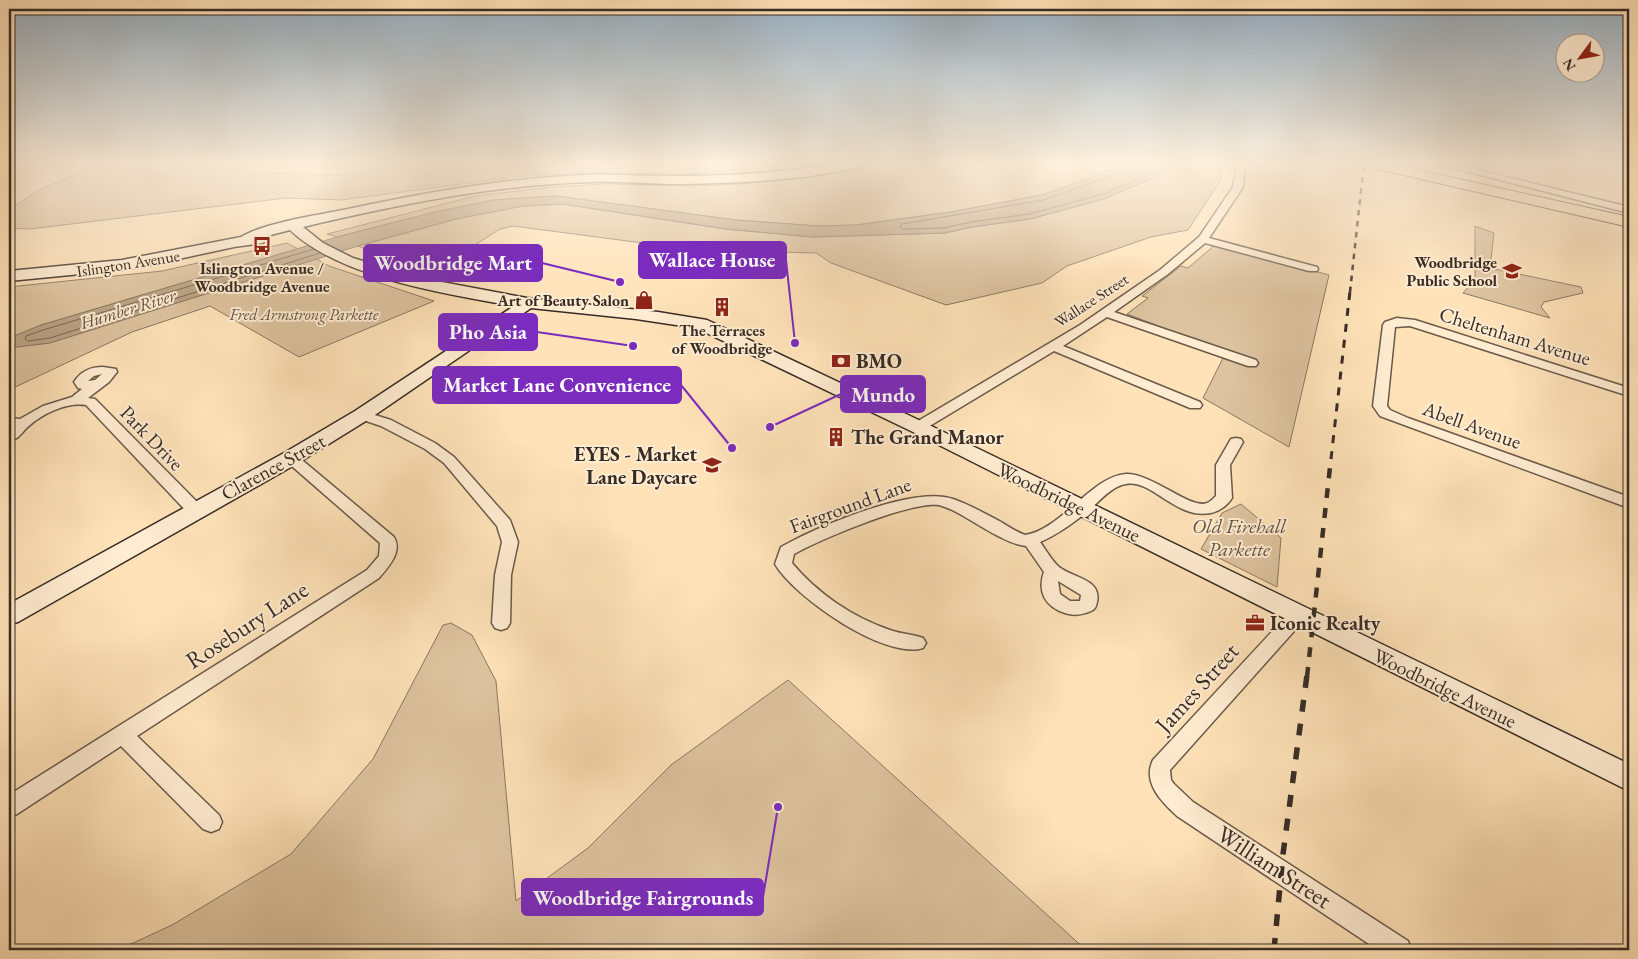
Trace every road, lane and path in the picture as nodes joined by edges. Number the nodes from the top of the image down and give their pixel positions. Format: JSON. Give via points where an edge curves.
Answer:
{"nodes":[{"id":1,"x":379,"y":208,"type":"edge"},
{"id":2,"x":1224,"y":208,"type":"edge"},
{"id":3,"x":1566,"y":208,"type":"edge"},
{"id":4,"x":1629,"y":222,"type":"edge"},
{"id":5,"x":299,"y":232,"type":"junction"},
{"id":6,"x":1203,"y":239,"type":"junction"},
{"id":7,"x":1313,"y":269,"type":"dead end"},
{"id":8,"x":9,"y":276,"type":"edge"},
{"id":9,"x":527,"y":303,"type":"junction"},
{"id":10,"x":1105,"y":313,"type":"junction"},
{"id":11,"x":1389,"y":325,"type":"joint"},
{"id":12,"x":1052,"y":346,"type":"junction"},
{"id":13,"x":1252,"y":363,"type":"dead end"},
{"id":14,"x":96,"y":384,"type":"dead end"},
{"id":15,"x":1629,"y":392,"type":"edge"},
{"id":16,"x":77,"y":400,"type":"junction"},
{"id":17,"x":1195,"y":404,"type":"dead end"},
{"id":18,"x":362,"y":415,"type":"junction"},
{"id":19,"x":9,"y":422,"type":"edge"},
{"id":20,"x":24,"y":422,"type":"junction"},
{"id":21,"x":918,"y":427,"type":"junction"},
{"id":22,"x":9,"y":437,"type":"edge"},
{"id":23,"x":1236,"y":442,"type":"dead end"},
{"id":24,"x":291,"y":458,"type":"junction"},
{"id":25,"x":1629,"y":503,"type":"edge"},
{"id":26,"x":1081,"y":509,"type":"junction"},
{"id":27,"x":195,"y":510,"type":"junction"},
{"id":28,"x":1030,"y":540,"type":"junction"},
{"id":29,"x":1052,"y":571,"type":"dead end"},
{"id":30,"x":9,"y":615,"type":"edge"},
{"id":31,"x":1298,"y":616,"type":"junction"},
{"id":32,"x":501,"y":623,"type":"dead end"},
{"id":33,"x":917,"y":644,"type":"dead end"},
{"id":34,"x":124,"y":735,"type":"junction"},
{"id":35,"x":1158,"y":775,"type":"joint"},
{"id":36,"x":1629,"y":778,"type":"edge"},
{"id":37,"x":9,"y":807,"type":"edge"},
{"id":38,"x":211,"y":822,"type":"dead end"},
{"id":39,"x":1400,"y":950,"type":"edge"}],
"edges":[{"from":1,"to":5,"type":"street","name":"Islington Avenue"},
{"from":2,"to":6,"type":"street","name":"Wallace Street"},
{"from":3,"to":4,"type":"main road"},
{"from":5,"to":8,"type":"street","name":"Islington Avenue","via":[[106,268]]},
{"from":5,"to":9,"type":"street","name":"Woodbridge Avenue","via":[[346,259],[405,278]]},
{"from":6,"to":7,"type":"street"},
{"from":6,"to":10,"type":"street","name":"Wallace Street","via":[[1164,272]]},
{"from":9,"to":18,"type":"street","name":"Clarence Street"},
{"from":9,"to":21,"type":"street","name":"Woodbridge Avenue","via":[[675,318],[701,324]]},
{"from":10,"to":12,"type":"street","name":"Wallace Street"},
{"from":10,"to":13,"type":"street"},
{"from":11,"to":15,"type":"street","name":"Cheltenham Avenue","via":[[1397,322],[1411,324]]},
{"from":11,"to":25,"type":"street","name":"Abell Avenue","via":[[1380,406],[1385,413]]},
{"from":12,"to":17,"type":"street"},
{"from":12,"to":21,"type":"street","name":"Wallace Street"},
{"from":14,"to":16,"type":"street"},
{"from":16,"to":20,"type":"street"},
{"from":16,"to":27,"type":"street","name":"Park Drive","via":[[90,402]]},
{"from":18,"to":24,"type":"street","name":"Clarence Street"},
{"from":18,"to":32,"type":"street","via":[[386,423],[449,460],[504,524],[510,542],[503,575]]},
{"from":19,"to":20,"type":"street"},
{"from":20,"to":22,"type":"street","via":[[16,434]]},
{"from":21,"to":26,"type":"street","name":"Woodbridge Avenue"},
{"from":23,"to":26,"type":"street","via":[[1223,465],[1224,498],[1217,506],[1191,508],[1144,482],[1126,479],[1112,484]]},
{"from":24,"to":27,"type":"street","name":"Clarence Street"},
{"from":24,"to":34,"type":"street","name":"Rosebury Lane","via":[[388,541],[387,557],[373,574]]},
{"from":26,"to":28,"type":"street"},
{"from":26,"to":31,"type":"street","name":"Woodbridge Avenue"},
{"from":27,"to":30,"type":"street","name":"Clarence Street"},
{"from":28,"to":29,"type":"street"},
{"from":28,"to":33,"type":"street","name":"Fairground Lane","via":[[1018,539],[949,503],[927,500],[898,506],[787,551],[783,564],[795,579],[834,609],[882,635]]},
{"from":31,"to":35,"type":"street","name":"James Street","via":[[1160,767]]},
{"from":31,"to":36,"type":"street","name":"Woodbridge Avenue"},
{"from":34,"to":37,"type":"street","name":"Rosebury Lane"},
{"from":34,"to":38,"type":"street"},
{"from":35,"to":39,"type":"street","name":"William Street","via":[[1163,788],[1185,809]]}]}
